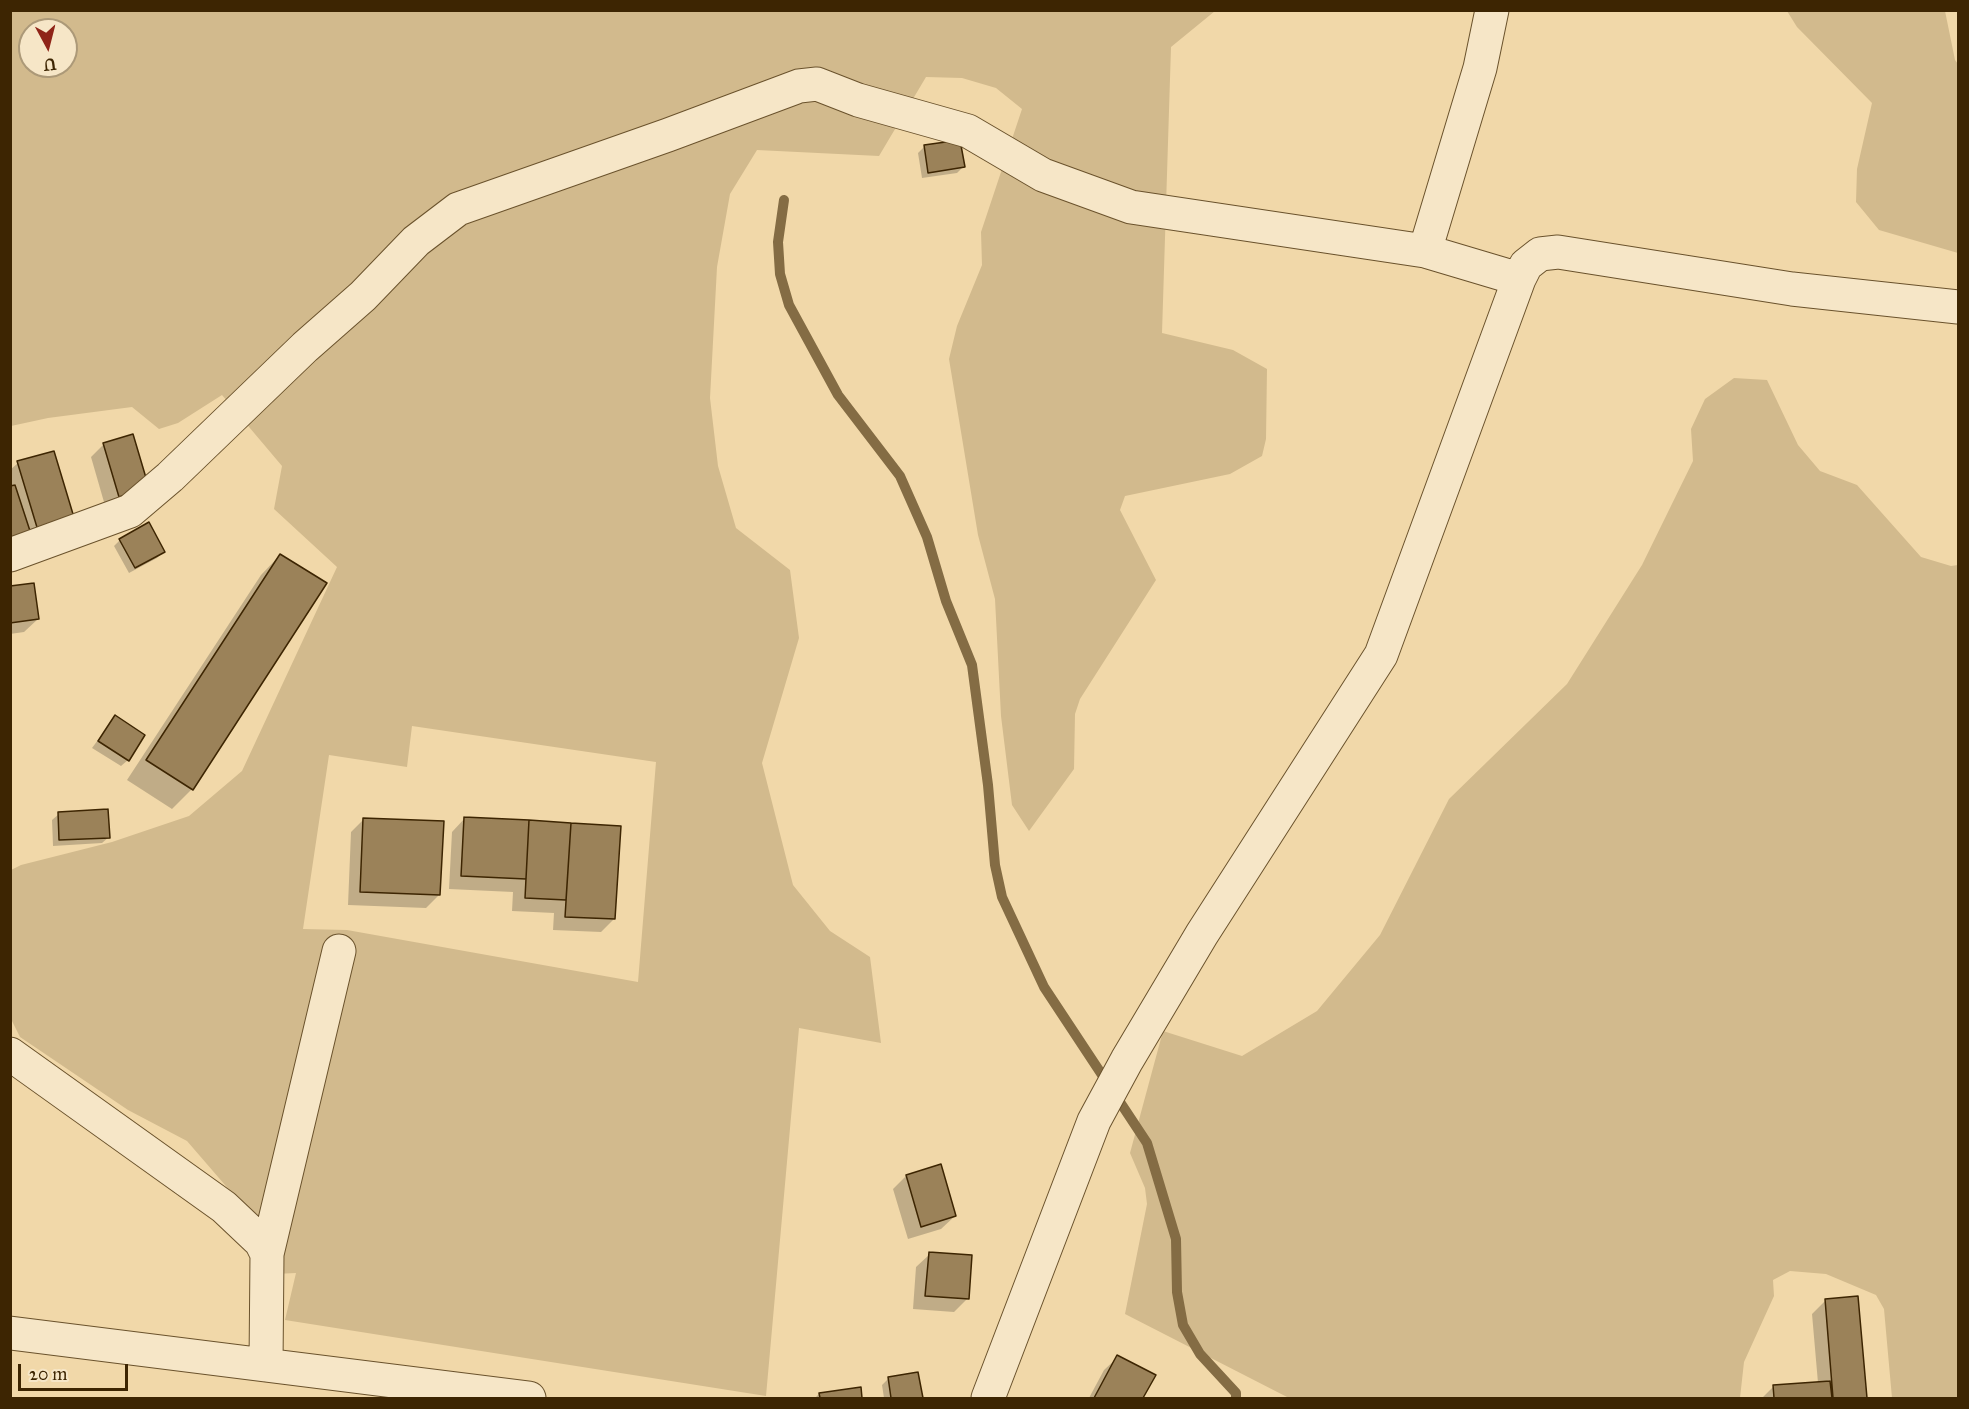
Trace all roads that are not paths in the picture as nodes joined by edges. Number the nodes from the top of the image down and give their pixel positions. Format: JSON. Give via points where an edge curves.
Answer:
{"nodes":[{"id":1,"x":1492,"y":10,"type":"edge"},
{"id":2,"x":1425,"y":251,"type":"junction"},
{"id":3,"x":1519,"y":279,"type":"junction"},
{"id":4,"x":1959,"y":307,"type":"edge"},
{"id":5,"x":10,"y":555,"type":"edge"},
{"id":6,"x":339,"y":951,"type":"dead end"},
{"id":7,"x":10,"y":1054,"type":"edge"},
{"id":8,"x":267,"y":1254,"type":"junction"},
{"id":9,"x":10,"y":1333,"type":"edge"},
{"id":10,"x":266,"y":1365,"type":"junction"},
{"id":11,"x":529,"y":1398,"type":"edge"},
{"id":12,"x":988,"y":1398,"type":"edge"}],
"edges":[{"from":1,"to":2,"type":"street","via":[[1480,68]]},
{"from":2,"to":3,"type":"street"},
{"from":2,"to":5,"type":"street","via":[[1131,207],[1043,175],[968,131],[858,100],[817,84],[799,86],[458,209],[416,241],[363,296],[130,511]]},
{"from":3,"to":4,"type":"street","via":[[1526,265],[1540,254],[1558,252],[1792,289]]},
{"from":3,"to":12,"type":"street","via":[[1381,655],[1202,934],[1094,1121]]},
{"from":6,"to":8,"type":"street"},
{"from":7,"to":8,"type":"street","via":[[224,1207],[261,1242]]},
{"from":8,"to":10,"type":"street"},
{"from":9,"to":10,"type":"street"},
{"from":10,"to":11,"type":"street"}]}
